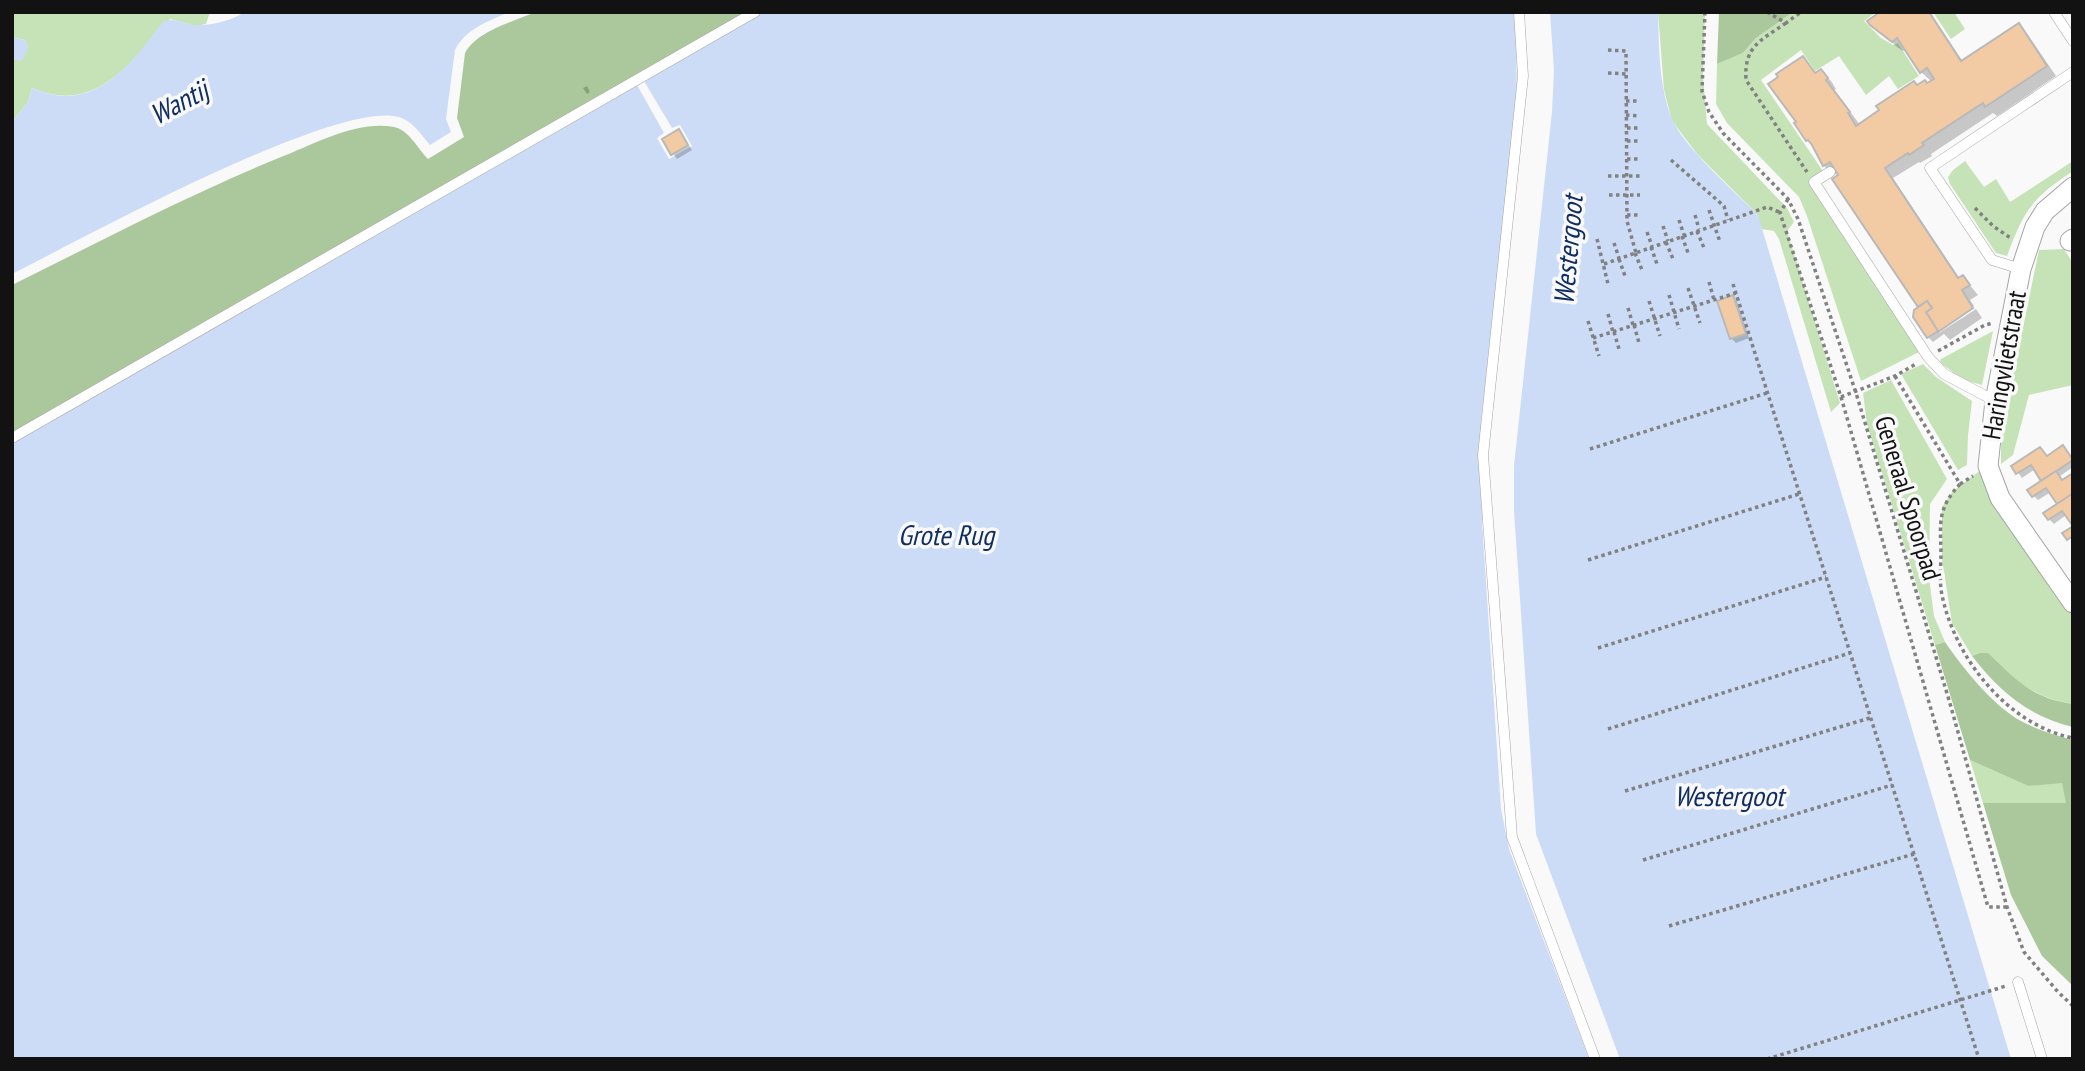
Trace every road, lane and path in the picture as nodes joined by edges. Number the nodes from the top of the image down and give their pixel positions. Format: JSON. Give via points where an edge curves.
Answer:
{"nodes":[{"id":1,"x":755,"y":12,"type":"edge"},
{"id":2,"x":1519,"y":12,"type":"edge"},
{"id":3,"x":1705,"y":12,"type":"edge"},
{"id":4,"x":1767,"y":12,"type":"edge"},
{"id":5,"x":1801,"y":12,"type":"edge"},
{"id":6,"x":2054,"y":12,"type":"edge"},
{"id":7,"x":1786,"y":23,"type":"junction"},
{"id":8,"x":2073,"y":41,"type":"edge"},
{"id":9,"x":1608,"y":50,"type":"dead end"},
{"id":10,"x":2073,"y":72,"type":"edge"},
{"id":11,"x":1608,"y":73,"type":"dead end"},
{"id":12,"x":1626,"y":74,"type":"junction"},
{"id":13,"x":1626,"y":101,"type":"junction"},
{"id":14,"x":1640,"y":101,"type":"dead end"},
{"id":15,"x":1626,"y":116,"type":"junction"},
{"id":16,"x":1640,"y":116,"type":"dead end"},
{"id":17,"x":1626,"y":128,"type":"junction"},
{"id":18,"x":1640,"y":128,"type":"dead end"},
{"id":19,"x":1627,"y":141,"type":"junction"},
{"id":20,"x":1640,"y":141,"type":"dead end"},
{"id":21,"x":1627,"y":159,"type":"junction"},
{"id":22,"x":1640,"y":159,"type":"dead end"},
{"id":23,"x":1671,"y":160,"type":"dead end"},
{"id":24,"x":1830,"y":172,"type":"dead end"},
{"id":25,"x":1608,"y":176,"type":"dead end"},
{"id":26,"x":1640,"y":176,"type":"dead end"},
{"id":27,"x":1627,"y":177,"type":"junction"},
{"id":28,"x":1814,"y":182,"type":"junction"},
{"id":29,"x":2073,"y":187,"type":"edge"},
{"id":30,"x":1609,"y":195,"type":"dead end"},
{"id":31,"x":1627,"y":195,"type":"junction"},
{"id":32,"x":1640,"y":195,"type":"dead end"},
{"id":33,"x":1788,"y":199,"type":"junction"},
{"id":34,"x":1974,"y":206,"type":"dead end"},
{"id":35,"x":1709,"y":210,"type":"dead end"},
{"id":36,"x":1780,"y":213,"type":"junction"},
{"id":37,"x":1627,"y":215,"type":"junction"},
{"id":38,"x":1640,"y":215,"type":"dead end"},
{"id":39,"x":1695,"y":215,"type":"dead end"},
{"id":40,"x":1679,"y":220,"type":"dead end"},
{"id":41,"x":1728,"y":220,"type":"junction"},
{"id":42,"x":1714,"y":225,"type":"junction"},
{"id":43,"x":1663,"y":226,"type":"dead end"},
{"id":44,"x":1698,"y":230,"type":"junction"},
{"id":45,"x":1647,"y":232,"type":"dead end"},
{"id":46,"x":1683,"y":236,"type":"junction"},
{"id":47,"x":1597,"y":239,"type":"dead end"},
{"id":48,"x":1667,"y":241,"type":"junction"},
{"id":49,"x":1720,"y":242,"type":"dead end"},
{"id":50,"x":1614,"y":243,"type":"dead end"},
{"id":51,"x":2029,"y":244,"type":"junction"},
{"id":52,"x":1652,"y":247,"type":"junction"},
{"id":53,"x":1704,"y":248,"type":"dead end"},
{"id":54,"x":1636,"y":253,"type":"junction"},
{"id":55,"x":1688,"y":253,"type":"dead end"},
{"id":56,"x":1619,"y":259,"type":"junction"},
{"id":57,"x":1673,"y":259,"type":"dead end"},
{"id":58,"x":1604,"y":264,"type":"junction"},
{"id":59,"x":1657,"y":264,"type":"dead end"},
{"id":60,"x":2021,"y":269,"type":"junction"},
{"id":61,"x":1642,"y":270,"type":"dead end"},
{"id":62,"x":1625,"y":276,"type":"dead end"},
{"id":63,"x":1709,"y":282,"type":"dead end"},
{"id":64,"x":1608,"y":284,"type":"dead end"},
{"id":65,"x":1733,"y":284,"type":"dead end"},
{"id":66,"x":1688,"y":288,"type":"dead end"},
{"id":67,"x":1735,"y":293,"type":"junction"},
{"id":68,"x":1669,"y":295,"type":"dead end"},
{"id":69,"x":1714,"y":300,"type":"junction"},
{"id":70,"x":1648,"y":301,"type":"dead end"},
{"id":71,"x":1694,"y":306,"type":"junction"},
{"id":72,"x":1628,"y":308,"type":"dead end"},
{"id":73,"x":1674,"y":312,"type":"junction"},
{"id":74,"x":1608,"y":314,"type":"dead end"},
{"id":75,"x":1654,"y":319,"type":"junction"},
{"id":76,"x":1588,"y":321,"type":"dead end"},
{"id":77,"x":1700,"y":323,"type":"dead end"},
{"id":78,"x":1634,"y":325,"type":"junction"},
{"id":79,"x":1679,"y":329,"type":"dead end"},
{"id":80,"x":1614,"y":332,"type":"junction"},
{"id":81,"x":1660,"y":336,"type":"dead end"},
{"id":82,"x":1593,"y":338,"type":"junction"},
{"id":83,"x":1639,"y":342,"type":"dead end"},
{"id":84,"x":1619,"y":349,"type":"dead end"},
{"id":85,"x":1599,"y":356,"type":"dead end"},
{"id":86,"x":1895,"y":376,"type":"dead end"},
{"id":87,"x":1767,"y":393,"type":"junction"},
{"id":88,"x":1856,"y":393,"type":"junction"},
{"id":89,"x":1842,"y":397,"type":"junction"},
{"id":90,"x":1995,"y":401,"type":"junction"},
{"id":91,"x":12,"y":438,"type":"edge"},
{"id":92,"x":1590,"y":449,"type":"dead end"},
{"id":93,"x":1799,"y":494,"type":"junction"},
{"id":94,"x":1588,"y":560,"type":"dead end"},
{"id":95,"x":1826,"y":578,"type":"junction"},
{"id":96,"x":2073,"y":604,"type":"edge"},
{"id":97,"x":1598,"y":648,"type":"dead end"},
{"id":98,"x":1850,"y":653,"type":"junction"},
{"id":99,"x":1870,"y":718,"type":"junction"},
{"id":100,"x":1608,"y":729,"type":"dead end"},
{"id":101,"x":2073,"y":738,"type":"edge"},
{"id":102,"x":1892,"y":785,"type":"junction"},
{"id":103,"x":1625,"y":791,"type":"dead end"},
{"id":104,"x":1914,"y":854,"type":"junction"},
{"id":105,"x":1643,"y":860,"type":"dead end"},
{"id":106,"x":2007,"y":907,"type":"junction"},
{"id":107,"x":1669,"y":926,"type":"dead end"},
{"id":108,"x":2018,"y":982,"type":"dead end"},
{"id":109,"x":2000,"y":988,"type":"dead end"},
{"id":110,"x":1960,"y":1000,"type":"junction"},
{"id":111,"x":2073,"y":1006,"type":"edge"},
{"id":112,"x":1595,"y":1059,"type":"edge"},
{"id":113,"x":1767,"y":1059,"type":"edge"},
{"id":114,"x":1979,"y":1059,"type":"edge"},
{"id":115,"x":2042,"y":1059,"type":"edge"}],
"edges":[{"from":1,"to":91,"type":"lane"},
{"from":2,"to":112,"type":"lane","via":[[1523,76],[1483,455],[1512,837]]},
{"from":3,"to":33,"type":"path","name":"Generaal Spoorpad","via":[[1702,91],[1709,112],[1723,133]]},
{"from":4,"to":7,"type":"path"},
{"from":5,"to":7,"type":"path"},
{"from":6,"to":8,"type":"lane"},
{"from":7,"to":28,"type":"path","via":[[1749,52],[1746,80]]},
{"from":9,"to":12,"type":"path","via":[[1626,51]]},
{"from":10,"to":60,"type":"lane","name":"Haringvlietstraat","via":[[1930,168],[1992,260]]},
{"from":11,"to":12,"type":"path"},
{"from":12,"to":13,"type":"path"},
{"from":13,"to":14,"type":"path"},
{"from":13,"to":15,"type":"path"},
{"from":15,"to":16,"type":"path"},
{"from":15,"to":17,"type":"path"},
{"from":17,"to":18,"type":"path"},
{"from":17,"to":19,"type":"path"},
{"from":19,"to":20,"type":"path"},
{"from":19,"to":21,"type":"path"},
{"from":21,"to":22,"type":"path"},
{"from":21,"to":27,"type":"path"},
{"from":23,"to":41,"type":"path","via":[[1724,206]]},
{"from":24,"to":28,"type":"lane"},
{"from":25,"to":27,"type":"path"},
{"from":26,"to":27,"type":"path"},
{"from":27,"to":31,"type":"path"},
{"from":28,"to":90,"type":"lane","via":[[1928,357],[1944,374]]},
{"from":29,"to":51,"type":"street","name":"Haringvlietstraat","via":[[2045,211]]},
{"from":30,"to":31,"type":"path"},
{"from":31,"to":32,"type":"path"},
{"from":31,"to":37,"type":"path"},
{"from":33,"to":36,"type":"path"},
{"from":33,"to":88,"type":"path","name":"Generaal Spoorpad"},
{"from":34,"to":51,"type":"path","via":[[2008,237]]},
{"from":35,"to":42,"type":"path"},
{"from":36,"to":41,"type":"path","via":[[1767,207]]},
{"from":36,"to":89,"type":"path"},
{"from":37,"to":38,"type":"path"},
{"from":37,"to":54,"type":"path"},
{"from":39,"to":44,"type":"path"},
{"from":40,"to":46,"type":"path"},
{"from":41,"to":42,"type":"path"},
{"from":42,"to":44,"type":"path"},
{"from":42,"to":49,"type":"path"},
{"from":43,"to":48,"type":"path"},
{"from":44,"to":46,"type":"path"},
{"from":44,"to":53,"type":"path"},
{"from":45,"to":52,"type":"path"},
{"from":46,"to":48,"type":"path"},
{"from":46,"to":55,"type":"path"},
{"from":47,"to":58,"type":"path"},
{"from":48,"to":52,"type":"path"},
{"from":48,"to":57,"type":"path"},
{"from":50,"to":56,"type":"path"},
{"from":51,"to":60,"type":"street","name":"Haringvlietstraat"},
{"from":52,"to":54,"type":"path"},
{"from":52,"to":59,"type":"path"},
{"from":54,"to":56,"type":"path"},
{"from":54,"to":61,"type":"path"},
{"from":56,"to":58,"type":"path"},
{"from":56,"to":62,"type":"path"},
{"from":58,"to":64,"type":"path"},
{"from":60,"to":90,"type":"street","name":"Haringvlietstraat"},
{"from":63,"to":69,"type":"path"},
{"from":65,"to":67,"type":"path"},
{"from":66,"to":71,"type":"path"},
{"from":67,"to":69,"type":"path"},
{"from":67,"to":87,"type":"path"},
{"from":68,"to":73,"type":"path"},
{"from":69,"to":71,"type":"path"},
{"from":70,"to":75,"type":"path"},
{"from":71,"to":73,"type":"path"},
{"from":71,"to":77,"type":"path"},
{"from":72,"to":78,"type":"path"},
{"from":73,"to":75,"type":"path"},
{"from":73,"to":79,"type":"path"},
{"from":74,"to":80,"type":"path"},
{"from":75,"to":78,"type":"path"},
{"from":75,"to":81,"type":"path"},
{"from":76,"to":82,"type":"path"},
{"from":78,"to":80,"type":"path"},
{"from":78,"to":83,"type":"path"},
{"from":80,"to":82,"type":"path"},
{"from":80,"to":84,"type":"path"},
{"from":82,"to":85,"type":"path"},
{"from":86,"to":101,"type":"path","via":[[1960,484],[1942,508],[1940,522],[1941,594],[1957,638],[1988,687],[2010,707],[2039,728]]},
{"from":87,"to":92,"type":"path"},
{"from":87,"to":93,"type":"path"},
{"from":88,"to":89,"type":"path"},
{"from":88,"to":106,"type":"path","name":"Generaal Spoorpad"},
{"from":89,"to":106,"type":"path","via":[[1987,907]]},
{"from":90,"to":96,"type":"street","name":"Haringvlietstraat","via":[[1988,466],[1995,489]]},
{"from":93,"to":94,"type":"path"},
{"from":93,"to":95,"type":"path"},
{"from":95,"to":97,"type":"path"},
{"from":95,"to":98,"type":"path"},
{"from":98,"to":99,"type":"path"},
{"from":98,"to":100,"type":"path"},
{"from":99,"to":102,"type":"path"},
{"from":99,"to":103,"type":"path"},
{"from":102,"to":104,"type":"path"},
{"from":102,"to":105,"type":"path"},
{"from":104,"to":107,"type":"path"},
{"from":104,"to":110,"type":"path"},
{"from":106,"to":111,"type":"path","name":"Generaal Spoorpad","via":[[2024,952]]},
{"from":108,"to":115,"type":"lane"},
{"from":109,"to":110,"type":"path"},
{"from":110,"to":113,"type":"path"},
{"from":110,"to":114,"type":"path"}]}
